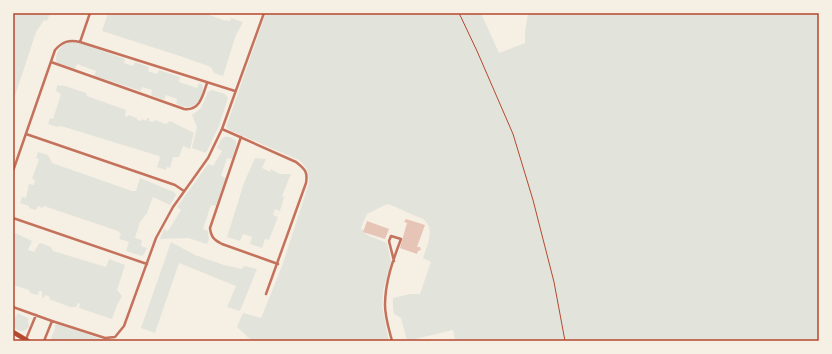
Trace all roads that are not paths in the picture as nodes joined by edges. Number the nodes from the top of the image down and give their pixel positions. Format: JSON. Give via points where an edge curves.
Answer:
{"nodes":[{"id":1,"x":90,"y":13,"type":"edge"},
{"id":2,"x":264,"y":13,"type":"edge"},
{"id":3,"x":80,"y":42,"type":"junction"},
{"id":4,"x":50,"y":62,"type":"junction"},
{"id":5,"x":207,"y":83,"type":"junction"},
{"id":6,"x":235,"y":91,"type":"junction"},
{"id":7,"x":222,"y":129,"type":"junction"},
{"id":8,"x":26,"y":134,"type":"junction"},
{"id":9,"x":241,"y":137,"type":"junction"},
{"id":10,"x":13,"y":171,"type":"edge"},
{"id":11,"x":184,"y":191,"type":"junction"},
{"id":12,"x":13,"y":218,"type":"edge"},
{"id":13,"x":394,"y":261,"type":"junction"},
{"id":14,"x":147,"y":264,"type":"junction"},
{"id":15,"x":278,"y":264,"type":"junction"},
{"id":16,"x":266,"y":294,"type":"dead end"},
{"id":17,"x":13,"y":307,"type":"edge"},
{"id":18,"x":36,"y":315,"type":"junction"},
{"id":19,"x":52,"y":321,"type":"junction"},
{"id":20,"x":13,"y":332,"type":"edge"},
{"id":21,"x":27,"y":340,"type":"edge"},
{"id":22,"x":44,"y":341,"type":"edge"},
{"id":23,"x":392,"y":341,"type":"edge"}],
"edges":[{"from":1,"to":3,"type":"street"},
{"from":2,"to":6,"type":"street"},
{"from":3,"to":4,"type":"street","via":[[68,41],[60,44]]},
{"from":3,"to":5,"type":"street"},
{"from":4,"to":5,"type":"street","via":[[184,109],[201,102]]},
{"from":4,"to":8,"type":"street"},
{"from":5,"to":6,"type":"street"},
{"from":6,"to":7,"type":"street"},
{"from":7,"to":9,"type":"street"},
{"from":7,"to":11,"type":"street","via":[[208,158]]},
{"from":8,"to":10,"type":"street"},
{"from":8,"to":11,"type":"street","via":[[175,185]]},
{"from":9,"to":15,"type":"street","via":[[296,162],[308,175]]},
{"from":9,"to":15,"type":"street","via":[[210,228],[211,236],[222,244]]},
{"from":11,"to":14,"type":"street","via":[[156,238]]},
{"from":12,"to":14,"type":"street"},
{"from":13,"to":13,"type":"street","via":[[401,239],[391,236],[389,241]]},
{"from":13,"to":23,"type":"street","via":[[389,272],[385,300]]},
{"from":14,"to":19,"type":"street","via":[[124,326],[115,337],[105,338]]},
{"from":15,"to":16,"type":"street"},
{"from":17,"to":18,"type":"street"},
{"from":18,"to":19,"type":"street"},
{"from":18,"to":21,"type":"street"},
{"from":19,"to":22,"type":"street"},
{"from":20,"to":21,"type":"main road"}]}
